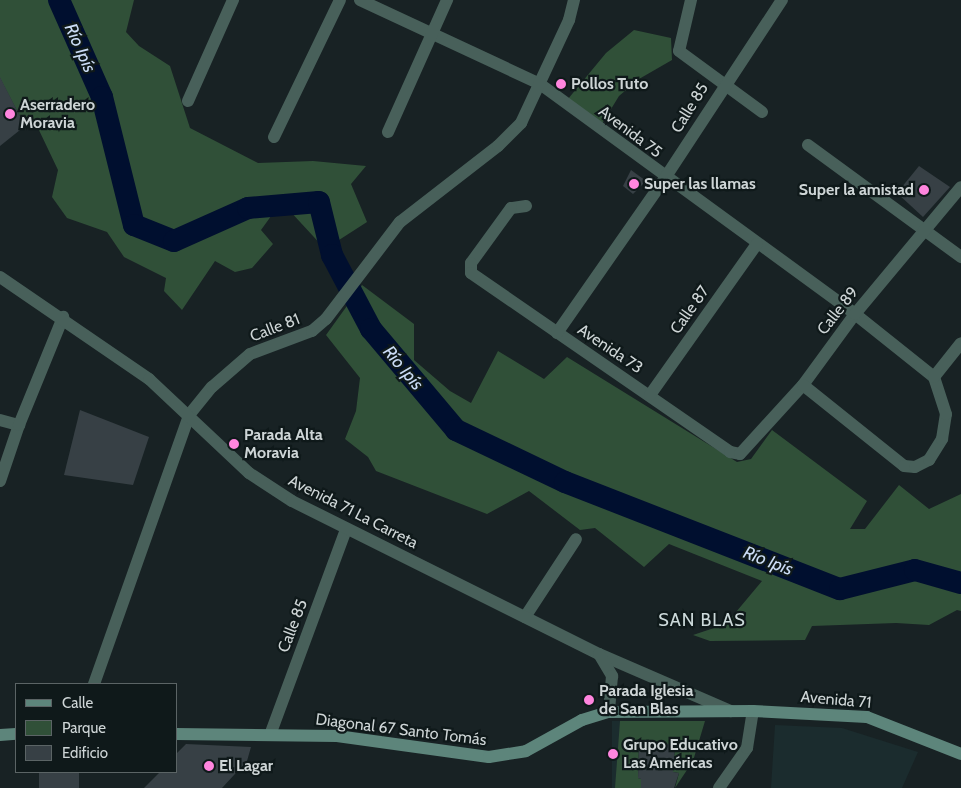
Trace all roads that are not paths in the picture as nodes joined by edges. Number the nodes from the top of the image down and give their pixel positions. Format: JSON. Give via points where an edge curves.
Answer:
{"nodes":[{"id":1,"x":233,"y":0,"type":"edge"},
{"id":2,"x":340,"y":0,"type":"edge"},
{"id":3,"x":360,"y":0,"type":"edge"},
{"id":4,"x":446,"y":0,"type":"edge"},
{"id":5,"x":574,"y":0,"type":"edge"},
{"id":6,"x":691,"y":0,"type":"edge"},
{"id":7,"x":782,"y":0,"type":"edge"},
{"id":8,"x":432,"y":33,"type":"junction"},
{"id":9,"x":540,"y":84,"type":"junction"},
{"id":10,"x":724,"y":85,"type":"junction"},
{"id":11,"x":188,"y":101,"type":"dead end"},
{"id":12,"x":762,"y":112,"type":"dead end"},
{"id":13,"x":388,"y":132,"type":"dead end"},
{"id":14,"x":274,"y":137,"type":"dead end"},
{"id":15,"x":808,"y":145,"type":"dead end"},
{"id":16,"x":664,"y":178,"type":"junction"},
{"id":17,"x":961,"y":187,"type":"edge"},
{"id":18,"x":526,"y":206,"type":"dead end"},
{"id":19,"x":926,"y":230,"type":"junction"},
{"id":20,"x":757,"y":244,"type":"junction"},
{"id":21,"x":961,"y":257,"type":"edge"},
{"id":22,"x":0,"y":277,"type":"edge"},
{"id":23,"x":855,"y":314,"type":"junction"},
{"id":24,"x":63,"y":317,"type":"junction"},
{"id":25,"x":557,"y":333,"type":"junction"},
{"id":26,"x":961,"y":343,"type":"edge"},
{"id":27,"x":934,"y":377,"type":"junction"},
{"id":28,"x":803,"y":385,"type":"junction"},
{"id":29,"x":650,"y":395,"type":"junction"},
{"id":30,"x":189,"y":415,"type":"junction"},
{"id":31,"x":0,"y":420,"type":"edge"},
{"id":32,"x":18,"y":425,"type":"junction"},
{"id":33,"x":740,"y":454,"type":"joint"},
{"id":34,"x":0,"y":481,"type":"edge"},
{"id":35,"x":346,"y":529,"type":"junction"},
{"id":36,"x":576,"y":539,"type":"dead end"},
{"id":37,"x":526,"y":617,"type":"junction"},
{"id":38,"x":599,"y":654,"type":"junction"},
{"id":39,"x":94,"y":683,"type":"edge"},
{"id":40,"x":731,"y":711,"type":"junction"},
{"id":41,"x":753,"y":711,"type":"junction"},
{"id":42,"x":609,"y":712,"type":"junction"},
{"id":43,"x":15,"y":734,"type":"edge"},
{"id":44,"x":178,"y":734,"type":"edge"},
{"id":45,"x":0,"y":735,"type":"edge"},
{"id":46,"x":270,"y":735,"type":"junction"},
{"id":47,"x":960,"y":751,"type":"edge"},
{"id":48,"x":719,"y":788,"type":"edge"}],
"edges":[{"from":1,"to":11,"type":"street"},
{"from":2,"to":14,"type":"street"},
{"from":3,"to":8,"type":"street","name":"Avenida 75"},
{"from":4,"to":8,"type":"street"},
{"from":5,"to":9,"type":"street","name":"Calle 81","via":[[569,20]]},
{"from":6,"to":10,"type":"street","via":[[679,51]]},
{"from":7,"to":10,"type":"street","name":"Calle 85"},
{"from":8,"to":9,"type":"street","name":"Avenida 75"},
{"from":8,"to":13,"type":"street"},
{"from":9,"to":16,"type":"street","name":"Avenida 75"},
{"from":9,"to":30,"type":"street","name":"Calle 81","via":[[521,123],[498,146],[400,222],[326,319],[312,331],[250,354],[212,387]]},
{"from":10,"to":12,"type":"street"},
{"from":10,"to":16,"type":"street","name":"Calle 85"},
{"from":15,"to":19,"type":"street"},
{"from":16,"to":20,"type":"street","name":"Avenida 75"},
{"from":16,"to":25,"type":"street","name":"Calle 85"},
{"from":17,"to":19,"type":"street","name":"Calle 89"},
{"from":18,"to":25,"type":"street","name":"Avenida 73","via":[[511,208],[470,264],[471,273]]},
{"from":19,"to":21,"type":"street"},
{"from":19,"to":23,"type":"street","name":"Calle 89"},
{"from":20,"to":23,"type":"street","name":"Avenida 75"},
{"from":20,"to":29,"type":"street","name":"Calle 87"},
{"from":22,"to":24,"type":"street","name":"Avenida 71 La Carreta"},
{"from":23,"to":27,"type":"street","name":"Avenida 75"},
{"from":23,"to":28,"type":"street","name":"Calle 89"},
{"from":24,"to":30,"type":"street","name":"Avenida 71 La Carreta","via":[[149,379]]},
{"from":24,"to":32,"type":"street"},
{"from":25,"to":29,"type":"street","name":"Avenida 73"},
{"from":26,"to":27,"type":"street"},
{"from":27,"to":28,"type":"street","via":[[946,414],[942,439],[924,465],[904,466]]},
{"from":28,"to":33,"type":"street","name":"Calle 89"},
{"from":29,"to":33,"type":"street","name":"Avenida 73","via":[[730,452]]},
{"from":30,"to":35,"type":"street","name":"Avenida 71 La Carreta","via":[[249,473]]},
{"from":30,"to":39,"type":"street","name":"Calle 81"},
{"from":31,"to":32,"type":"street"},
{"from":32,"to":34,"type":"street"},
{"from":35,"to":37,"type":"street","name":"Avenida 71 La Carreta"},
{"from":35,"to":46,"type":"street","name":"Calle 85"},
{"from":36,"to":37,"type":"street"},
{"from":37,"to":38,"type":"street","name":"Avenida 71 La Carreta"},
{"from":38,"to":40,"type":"street","name":"Avenida 71 La Carreta"},
{"from":38,"to":42,"type":"street","via":[[612,676]]},
{"from":40,"to":41,"type":"main road","name":"Avenida 71"},
{"from":40,"to":42,"type":"main road","name":"Diagonal 67 Santo Tomás"},
{"from":41,"to":47,"type":"main road","name":"Avenida 71","via":[[867,716]]},
{"from":41,"to":48,"type":"street","via":[[747,748]]},
{"from":42,"to":46,"type":"main road","name":"Diagonal 67 Santo Tomás","via":[[582,720],[526,751],[489,757],[337,736]]},
{"from":43,"to":45,"type":"main road"},
{"from":44,"to":46,"type":"main road","name":"Diagonal 67 Santo Tomás"}]}
